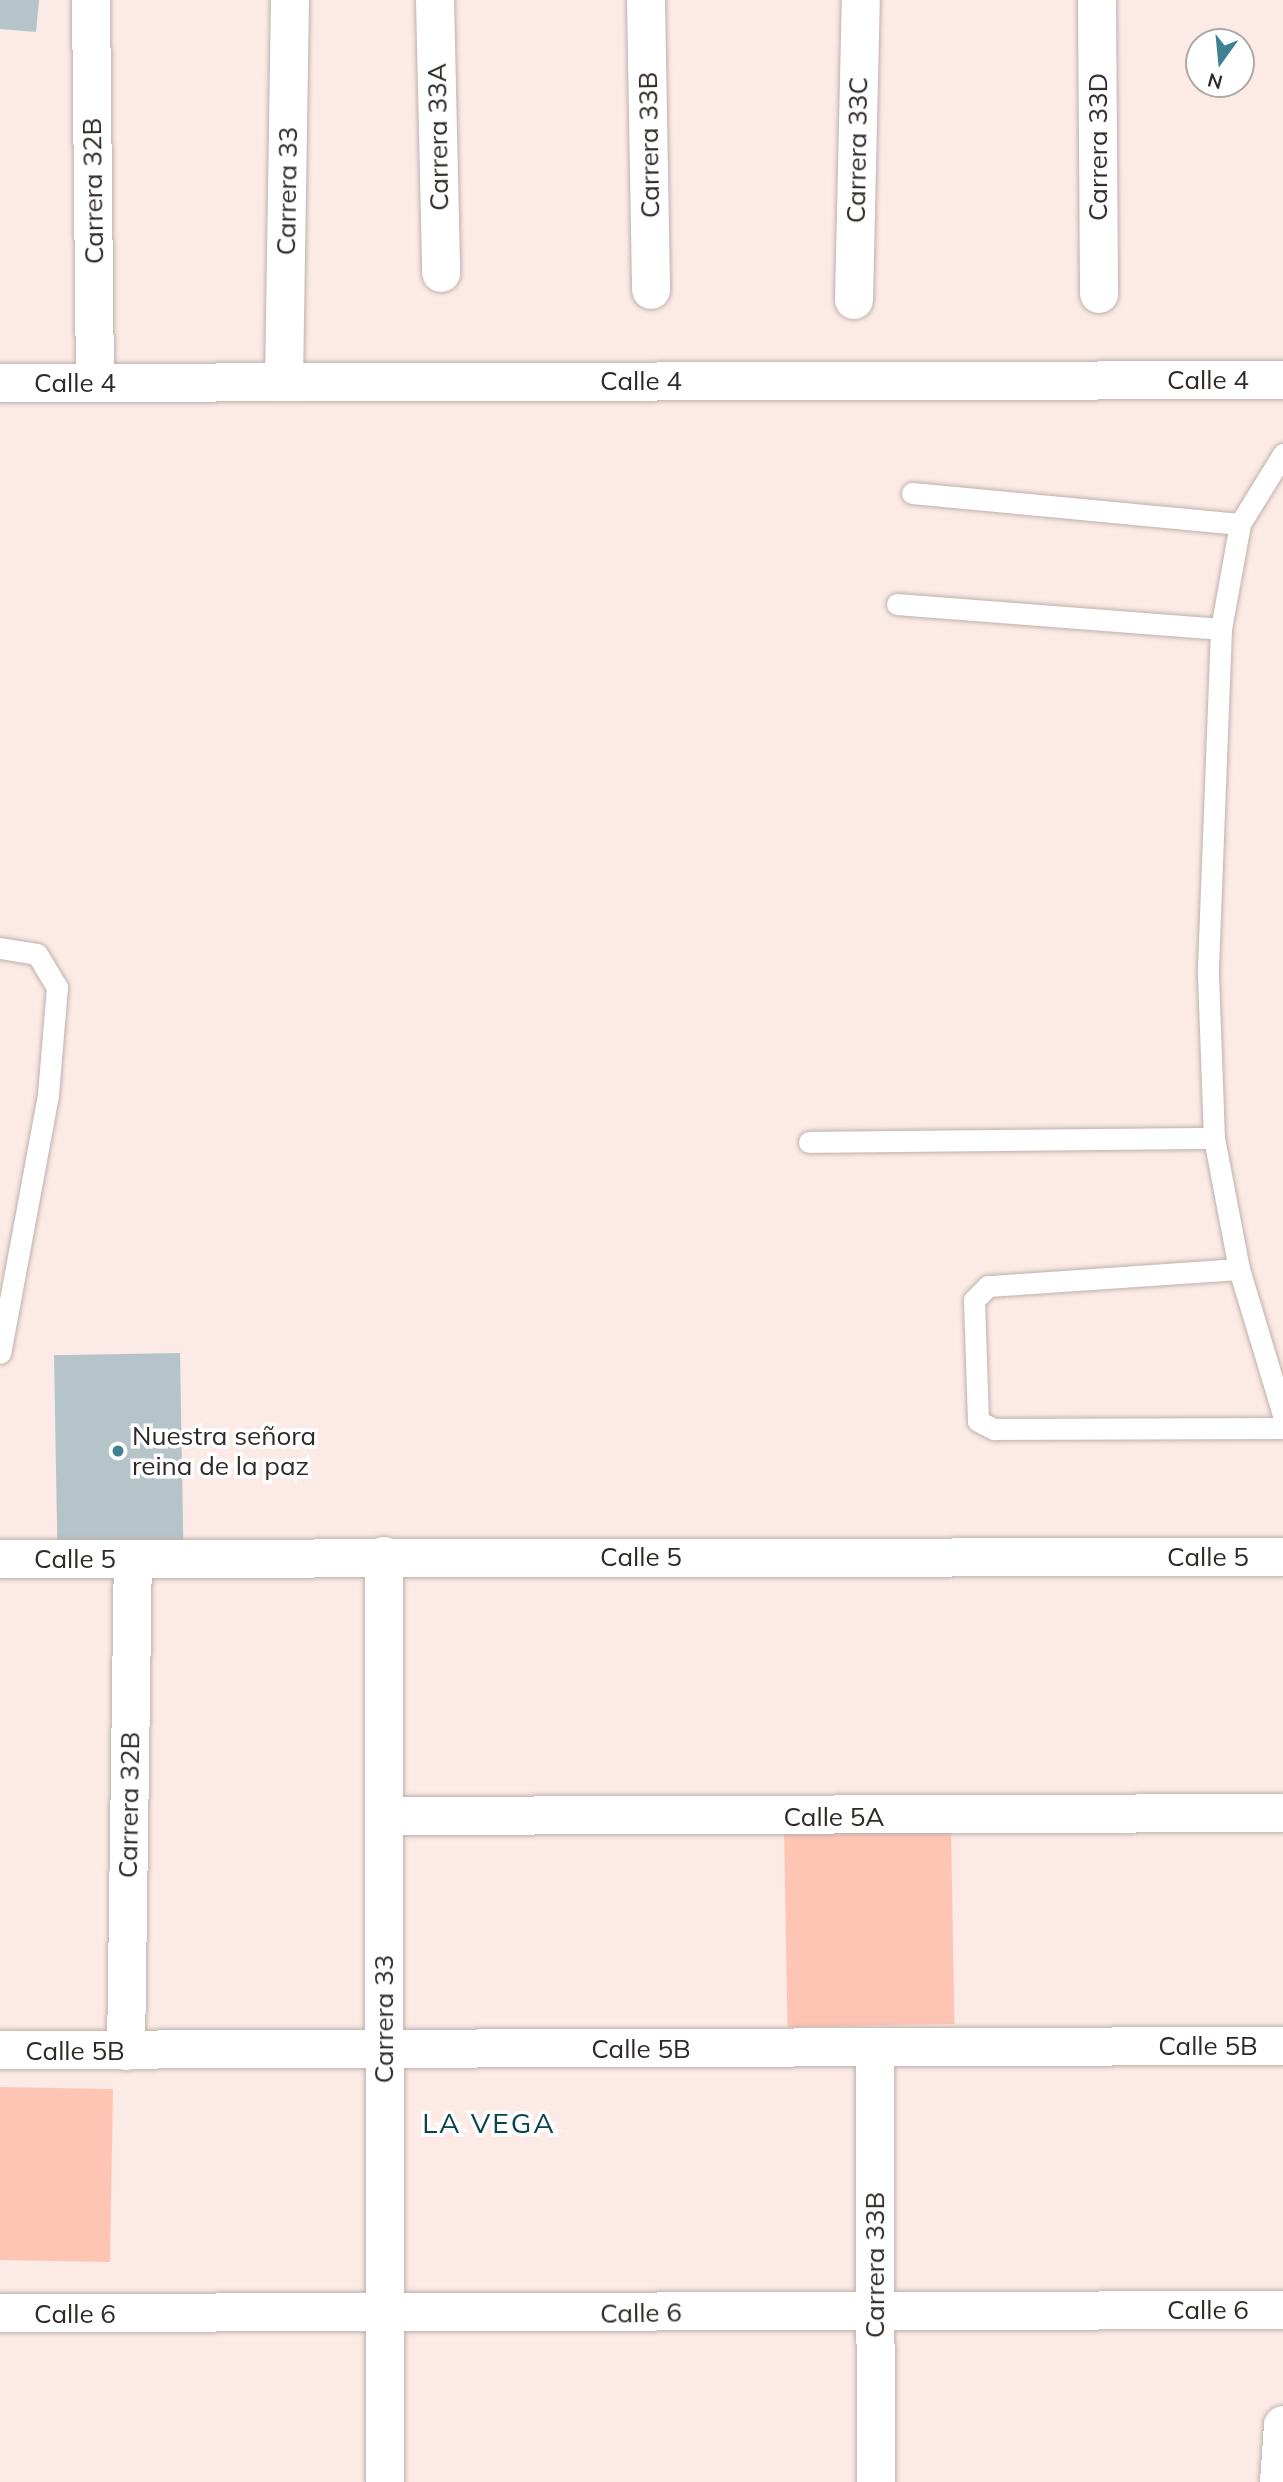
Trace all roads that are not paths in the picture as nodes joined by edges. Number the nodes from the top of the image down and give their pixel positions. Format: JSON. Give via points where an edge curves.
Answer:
{"nodes":[{"id":1,"x":91,"y":0,"type":"edge"},
{"id":2,"x":290,"y":0,"type":"edge"},
{"id":3,"x":435,"y":0,"type":"edge"},
{"id":4,"x":646,"y":0,"type":"edge"},
{"id":5,"x":861,"y":0,"type":"edge"},
{"id":6,"x":1097,"y":0,"type":"edge"},
{"id":7,"x":441,"y":274,"type":"dead end"},
{"id":8,"x":651,"y":290,"type":"dead end"},
{"id":9,"x":1098,"y":294,"type":"dead end"},
{"id":10,"x":854,"y":300,"type":"dead end"},
{"id":11,"x":1283,"y":380,"type":"edge"},
{"id":12,"x":284,"y":382,"type":"junction"},
{"id":13,"x":0,"y":383,"type":"edge"},
{"id":14,"x":95,"y":383,"type":"junction"},
{"id":15,"x":1283,"y":454,"type":"edge"},
{"id":16,"x":912,"y":493,"type":"dead end"},
{"id":17,"x":1240,"y":524,"type":"junction"},
{"id":18,"x":897,"y":604,"type":"dead end"},
{"id":19,"x":1221,"y":629,"type":"junction"},
{"id":20,"x":0,"y":948,"type":"edge"},
{"id":21,"x":1214,"y":1138,"type":"junction"},
{"id":22,"x":809,"y":1142,"type":"dead end"},
{"id":23,"x":1239,"y":1269,"type":"junction"},
{"id":24,"x":0,"y":1353,"type":"edge"},
{"id":25,"x":1283,"y":1415,"type":"edge"},
{"id":26,"x":1283,"y":1428,"type":"edge"},
{"id":27,"x":384,"y":1556,"type":"junction"},
{"id":28,"x":1283,"y":1557,"type":"edge"},
{"id":29,"x":0,"y":1559,"type":"edge"},
{"id":30,"x":133,"y":1560,"type":"junction"},
{"id":31,"x":1283,"y":1812,"type":"edge"},
{"id":32,"x":384,"y":1816,"type":"junction"},
{"id":33,"x":1283,"y":2046,"type":"edge"},
{"id":34,"x":875,"y":2048,"type":"junction"},
{"id":35,"x":0,"y":2050,"type":"edge"},
{"id":36,"x":383,"y":2050,"type":"junction"},
{"id":37,"x":126,"y":2051,"type":"junction"},
{"id":38,"x":1283,"y":2310,"type":"edge"},
{"id":39,"x":876,"y":2311,"type":"junction"},
{"id":40,"x":0,"y":2314,"type":"edge"},
{"id":41,"x":382,"y":2316,"type":"junction"},
{"id":42,"x":1283,"y":2425,"type":"edge"},
{"id":43,"x":385,"y":2482,"type":"edge"},
{"id":44,"x":876,"y":2482,"type":"edge"},
{"id":45,"x":1279,"y":2482,"type":"edge"}],
"edges":[{"from":1,"to":14,"type":"street","name":"Carrera 32B"},
{"from":2,"to":12,"type":"street","name":"Carrera 33"},
{"from":3,"to":7,"type":"street","name":"Carrera 33A"},
{"from":4,"to":8,"type":"street","name":"Carrera 33B"},
{"from":5,"to":10,"type":"street","name":"Carrera 33C"},
{"from":6,"to":9,"type":"street","name":"Carrera 33D"},
{"from":11,"to":12,"type":"street","name":"Calle 4"},
{"from":12,"to":14,"type":"street","name":"Calle 4"},
{"from":13,"to":14,"type":"street","name":"Calle 4"},
{"from":15,"to":17,"type":"lane"},
{"from":16,"to":17,"type":"lane"},
{"from":17,"to":19,"type":"lane"},
{"from":18,"to":19,"type":"lane"},
{"from":19,"to":21,"type":"lane","via":[[1208,975]]},
{"from":20,"to":24,"type":"lane","via":[[37,954],[57,987],[48,1095]]},
{"from":21,"to":22,"type":"lane"},
{"from":21,"to":23,"type":"lane"},
{"from":23,"to":25,"type":"lane"},
{"from":23,"to":26,"type":"lane","via":[[988,1286],[974,1300],[978,1421],[994,1429]]},
{"from":27,"to":28,"type":"street","name":"Calle 5"},
{"from":27,"to":30,"type":"street","name":"Calle 5"},
{"from":27,"to":32,"type":"street","name":"Carrera 33"},
{"from":29,"to":30,"type":"street","name":"Calle 5"},
{"from":30,"to":37,"type":"street","name":"Carrera 32B"},
{"from":31,"to":32,"type":"street","name":"Calle 5A"},
{"from":32,"to":36,"type":"street","name":"Carrera 33"},
{"from":33,"to":34,"type":"street","name":"Calle 5B"},
{"from":34,"to":36,"type":"street","name":"Calle 5B"},
{"from":34,"to":39,"type":"street","name":"Carrera 33B"},
{"from":35,"to":37,"type":"street","name":"Calle 5B"},
{"from":36,"to":37,"type":"street","name":"Calle 5B"},
{"from":36,"to":41,"type":"street","name":"Carrera 33"},
{"from":38,"to":39,"type":"street","name":"Calle 6"},
{"from":39,"to":41,"type":"street","name":"Calle 6"},
{"from":39,"to":44,"type":"street","name":"Carrera 33B"},
{"from":40,"to":41,"type":"street","name":"Calle 6"},
{"from":41,"to":43,"type":"street","name":"Carrera 33"},
{"from":42,"to":45,"type":"street"}]}
